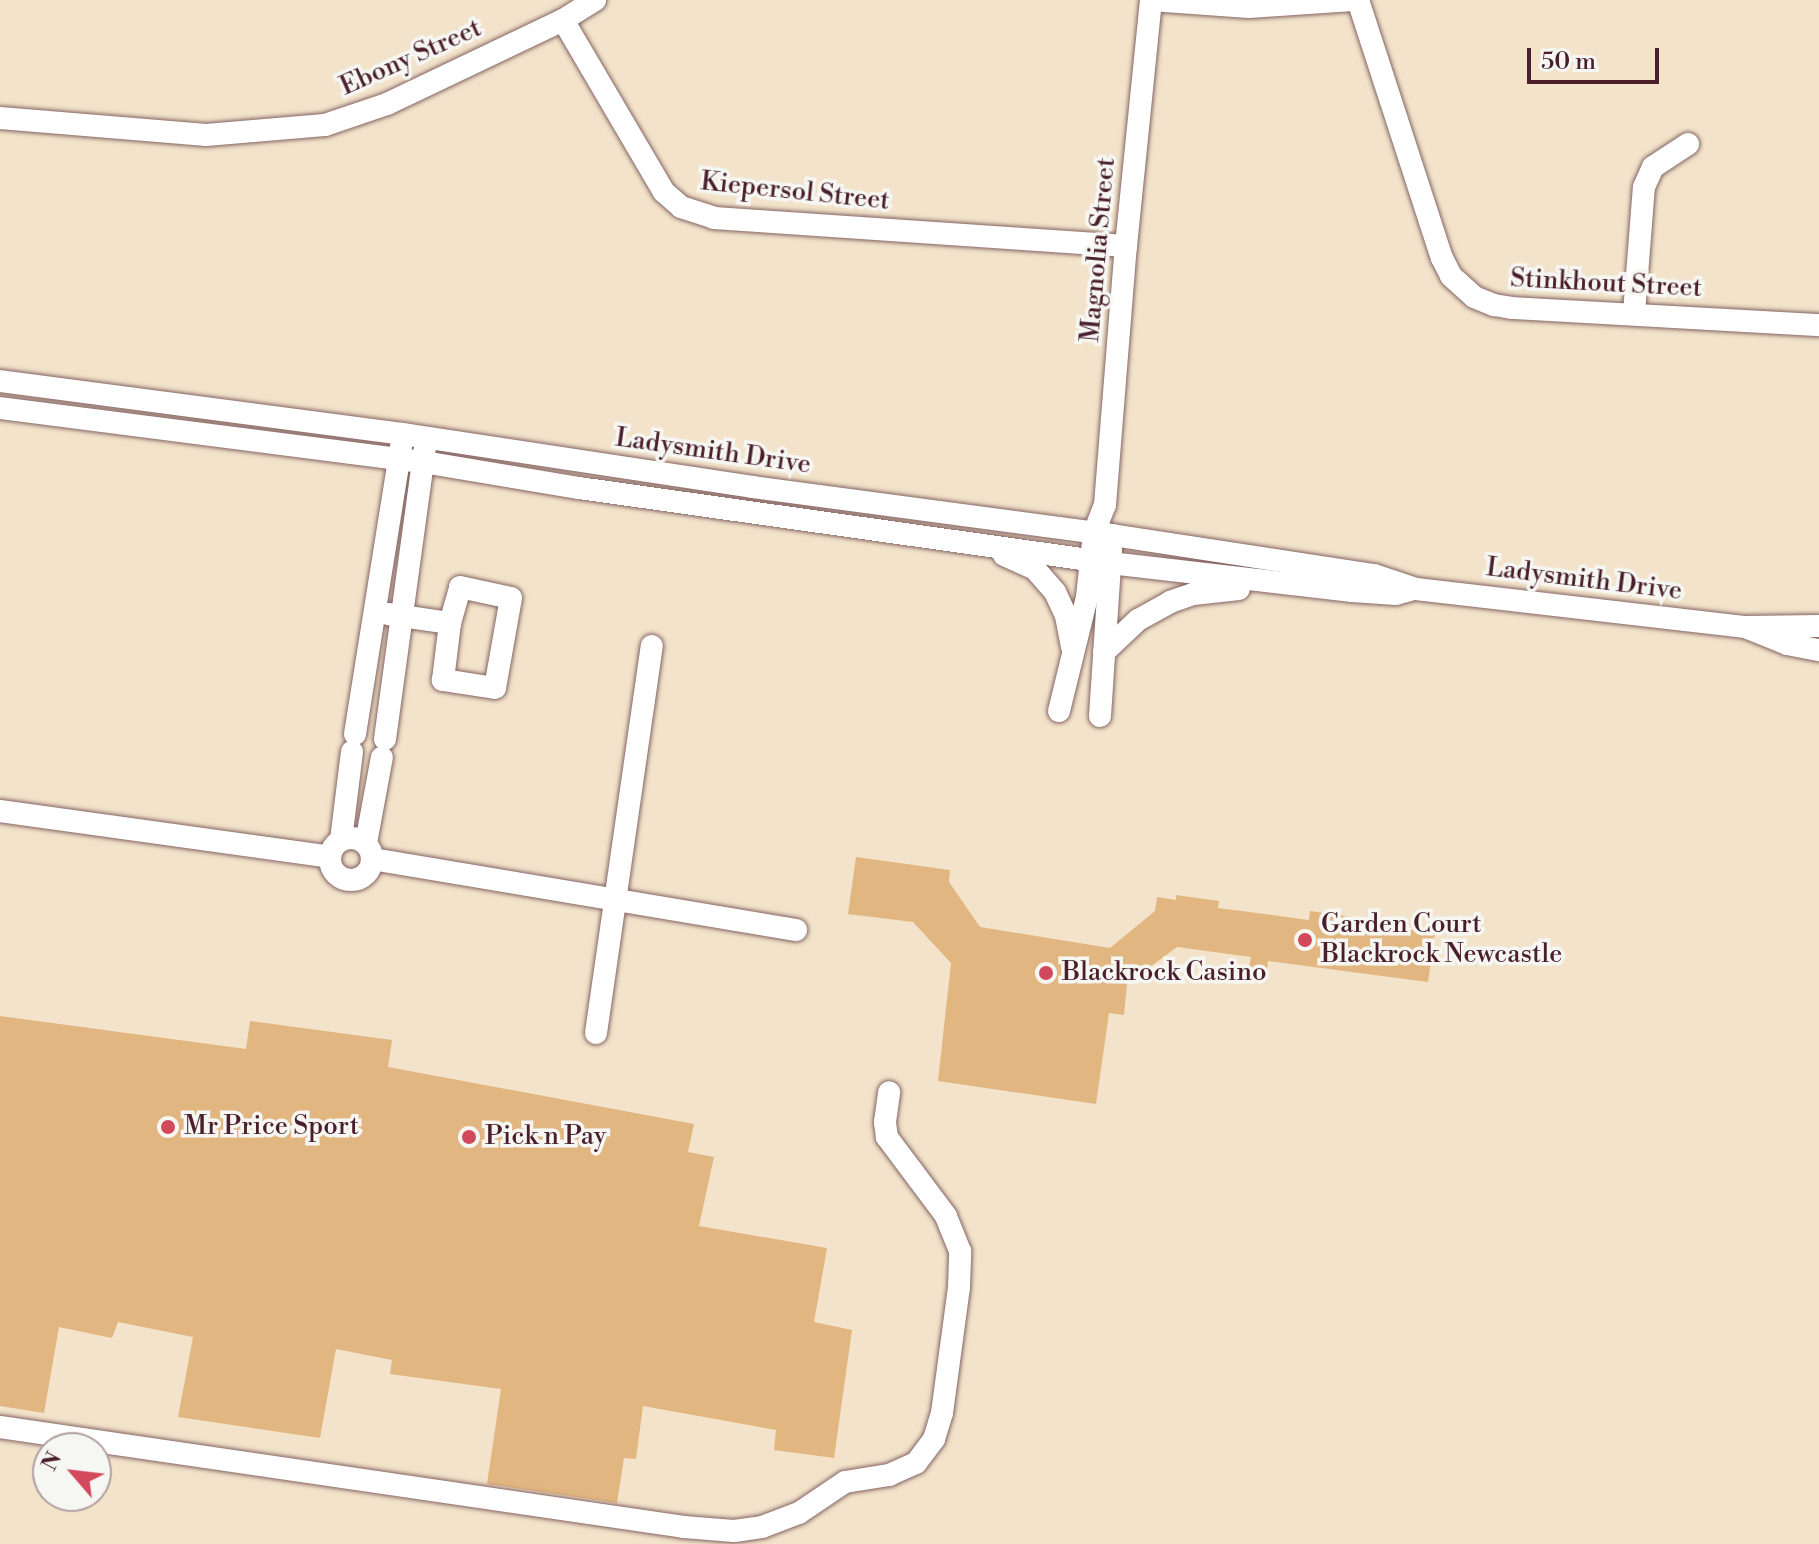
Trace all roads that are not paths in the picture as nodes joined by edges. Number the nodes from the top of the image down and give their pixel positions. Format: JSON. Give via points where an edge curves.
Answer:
{"nodes":[{"id":1,"x":595,"y":0,"type":"edge"},
{"id":2,"x":1151,"y":0,"type":"edge"},
{"id":3,"x":1356,"y":0,"type":"edge"},
{"id":4,"x":563,"y":20,"type":"junction"},
{"id":5,"x":0,"y":118,"type":"edge"},
{"id":6,"x":1688,"y":144,"type":"dead end"},
{"id":7,"x":1126,"y":246,"type":"junction"},
{"id":8,"x":1634,"y":313,"type":"junction"},
{"id":9,"x":1819,"y":325,"type":"edge"},
{"id":10,"x":0,"y":381,"type":"edge"},
{"id":11,"x":0,"y":408,"type":"edge"},
{"id":12,"x":403,"y":434,"type":"junction"},
{"id":13,"x":426,"y":438,"type":"junction"},
{"id":14,"x":399,"y":459,"type":"junction"},
{"id":15,"x":423,"y":462,"type":"junction"},
{"id":16,"x":1103,"y":534,"type":"junction"},
{"id":17,"x":953,"y":539,"type":"junction"},
{"id":18,"x":1101,"y":562,"type":"junction"},
{"id":19,"x":1300,"y":586,"type":"junction"},
{"id":20,"x":1416,"y":589,"type":"junction"},
{"id":21,"x":375,"y":612,"type":"junction"},
{"id":22,"x":402,"y":616,"type":"junction"},
{"id":23,"x":450,"y":623,"type":"junction"},
{"id":24,"x":1819,"y":626,"type":"edge"},
{"id":25,"x":1746,"y":627,"type":"junction"},
{"id":26,"x":652,"y":646,"type":"dead end"},
{"id":27,"x":1819,"y":650,"type":"edge"},
{"id":28,"x":1073,"y":652,"type":"junction"},
{"id":29,"x":1104,"y":652,"type":"junction"},
{"id":30,"x":1059,"y":711,"type":"dead end"},
{"id":31,"x":1100,"y":716,"type":"dead end"},
{"id":32,"x":0,"y":811,"type":"edge"},
{"id":33,"x":335,"y":848,"type":"junction"},
{"id":34,"x":369,"y":851,"type":"junction"},
{"id":35,"x":614,"y":900,"type":"junction"},
{"id":36,"x":796,"y":930,"type":"dead end"},
{"id":37,"x":596,"y":1033,"type":"dead end"},
{"id":38,"x":889,"y":1092,"type":"dead end"},
{"id":39,"x":0,"y":1427,"type":"edge"}],
"edges":[{"from":1,"to":4,"type":"street","name":"Ebony Street"},
{"from":2,"to":3,"type":"street","via":[[1249,7]]},
{"from":2,"to":7,"type":"street","name":"Magnolia Street"},
{"from":3,"to":8,"type":"street","name":"Stinkhout Street","via":[[1451,276],[1474,297],[1494,305]]},
{"from":4,"to":5,"type":"street","name":"Ebony Street","via":[[387,104],[325,125],[206,135]]},
{"from":4,"to":7,"type":"street","name":"Kiepersol Street","via":[[664,192],[681,207],[714,218]]},
{"from":6,"to":8,"type":"street","via":[[1653,167],[1644,187]]},
{"from":7,"to":16,"type":"street","name":"Magnolia Street"},
{"from":8,"to":9,"type":"street","name":"Stinkhout Street"},
{"from":10,"to":12,"type":"street","name":"Ladysmith Drive"},
{"from":11,"to":14,"type":"street","name":"Ladysmith Drive"},
{"from":12,"to":13,"type":"street","name":"Ladysmith Drive"},
{"from":12,"to":14,"type":"street"},
{"from":13,"to":15,"type":"street"},
{"from":13,"to":16,"type":"street","name":"Ladysmith Drive"},
{"from":14,"to":15,"type":"street","name":"Ladysmith Drive"},
{"from":14,"to":21,"type":"street"},
{"from":15,"to":17,"type":"street","name":"Ladysmith Drive"},
{"from":15,"to":22,"type":"street"},
{"from":16,"to":18,"type":"street","name":"Magnolia Street"},
{"from":16,"to":20,"type":"street","name":"Ladysmith Drive","via":[[1374,575]]},
{"from":17,"to":18,"type":"street","name":"Ladysmith Drive"},
{"from":17,"to":28,"type":"street","via":[[1035,569],[1055,592],[1066,616]]},
{"from":18,"to":19,"type":"street","name":"Ladysmith Drive"},
{"from":18,"to":28,"type":"street"},
{"from":18,"to":29,"type":"street"},
{"from":19,"to":20,"type":"street","name":"Ladysmith Drive","via":[[1396,594]]},
{"from":19,"to":29,"type":"street","via":[[1224,589],[1170,602],[1128,627]]},
{"from":20,"to":25,"type":"street","name":"Ladysmith Drive"},
{"from":21,"to":22,"type":"street"},
{"from":21,"to":33,"type":"street"},
{"from":22,"to":23,"type":"street"},
{"from":22,"to":34,"type":"street"},
{"from":23,"to":23,"type":"street","via":[[460,587],[511,598],[495,688],[443,680]]},
{"from":24,"to":25,"type":"street","name":"Ladysmith Drive"},
{"from":25,"to":27,"type":"street","name":"Ladysmith Drive","via":[[1770,639]]},
{"from":26,"to":35,"type":"street"},
{"from":28,"to":30,"type":"street"},
{"from":29,"to":31,"type":"street"},
{"from":32,"to":33,"type":"street"},
{"from":33,"to":34,"type":"street","via":[[354,838]]},
{"from":33,"to":34,"type":"street","via":[[338,875],[351,880],[368,872]]},
{"from":34,"to":35,"type":"street"},
{"from":35,"to":36,"type":"street"},
{"from":35,"to":37,"type":"street"},
{"from":38,"to":39,"type":"street","via":[[887,1137],[946,1216],[960,1251],[942,1413],[934,1439],[916,1463],[889,1475],[845,1482],[799,1513],[762,1527],[684,1527]]}]}
